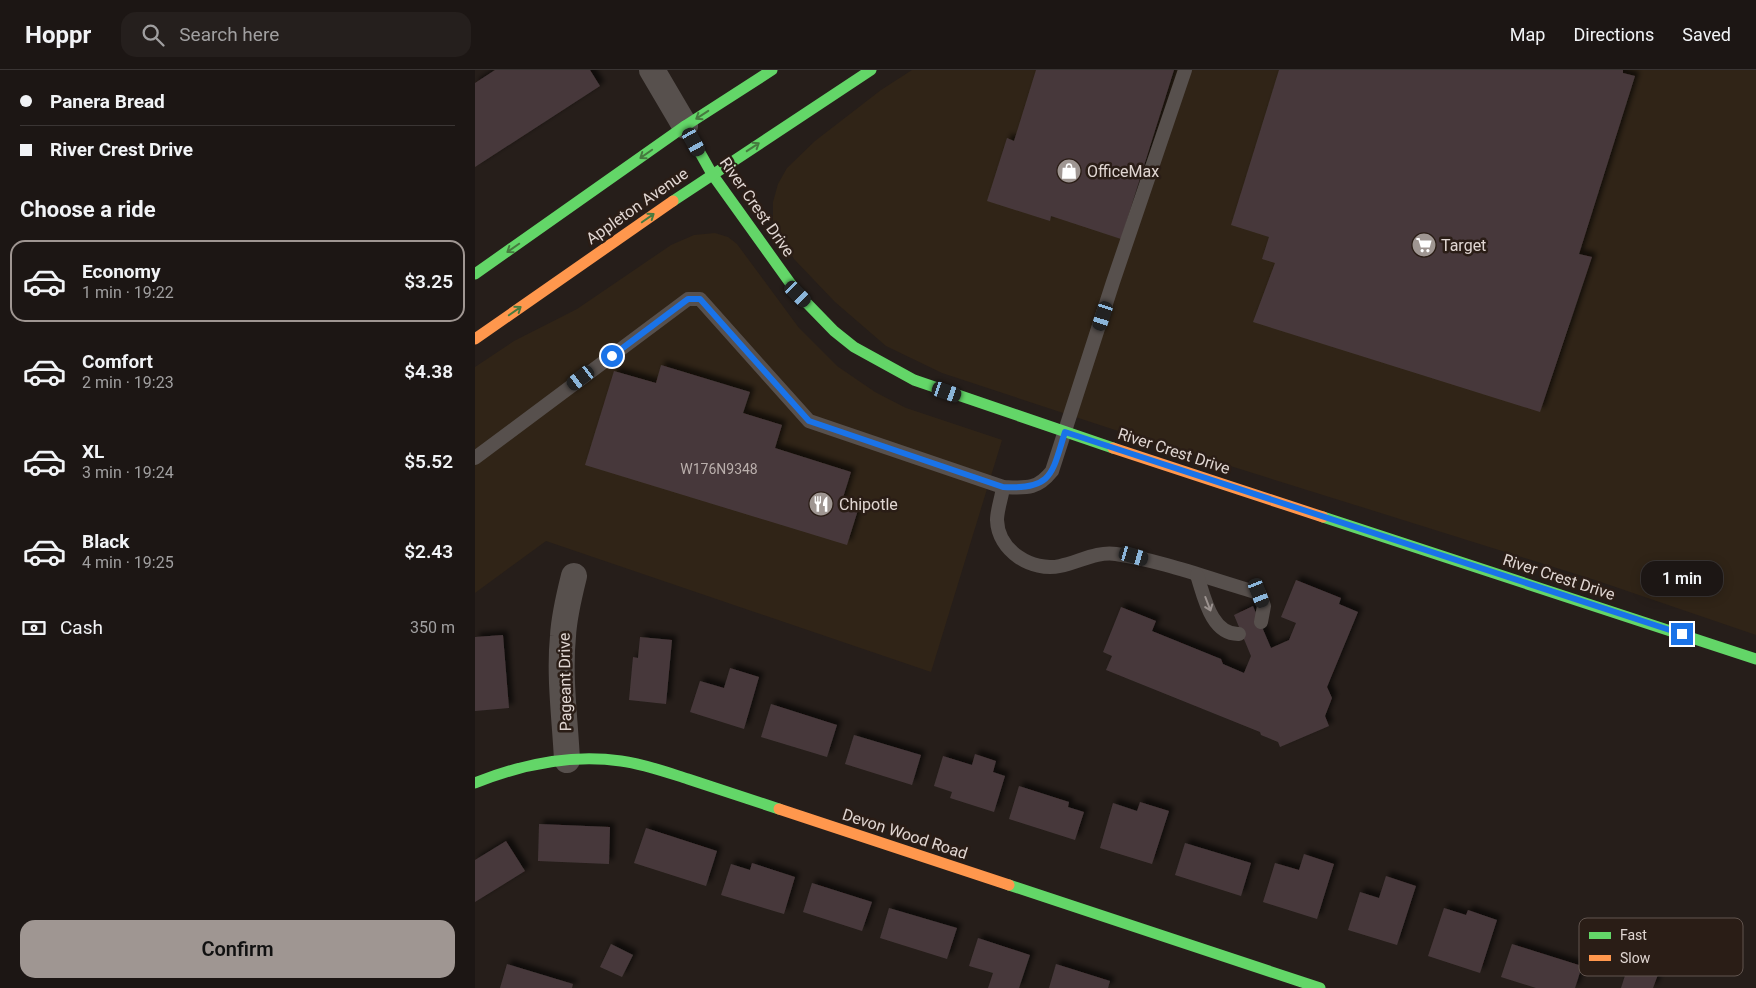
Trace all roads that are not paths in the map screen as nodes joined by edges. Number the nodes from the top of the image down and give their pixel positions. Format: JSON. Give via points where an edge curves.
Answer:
{"nodes":[{"id":1,"x":652,"y":70,"type":"edge"},
{"id":2,"x":772,"y":70,"type":"edge"},
{"id":3,"x":871,"y":70,"type":"edge"},
{"id":4,"x":1185,"y":70,"type":"edge"},
{"id":5,"x":685,"y":126,"type":"junction"},
{"id":6,"x":712,"y":174,"type":"junction"},
{"id":7,"x":475,"y":274,"type":"edge"},
{"id":8,"x":475,"y":339,"type":"edge"},
{"id":9,"x":1065,"y":432,"type":"junction"},
{"id":10,"x":475,"y":458,"type":"edge"},
{"id":11,"x":1003,"y":487,"type":"junction"},
{"id":12,"x":1197,"y":575,"type":"junction"},
{"id":13,"x":574,"y":576,"type":"dead end"},
{"id":14,"x":1261,"y":622,"type":"dead end"},
{"id":15,"x":1239,"y":634,"type":"dead end"},
{"id":16,"x":1756,"y":659,"type":"edge"},
{"id":17,"x":567,"y":760,"type":"junction"},
{"id":18,"x":475,"y":783,"type":"edge"},
{"id":19,"x":1320,"y":988,"type":"edge"}],
"edges":[{"from":1,"to":5,"type":"street"},
{"from":2,"to":5,"type":"street","one_way":true},
{"from":6,"to":3,"type":"street","name":"Appleton Avenue","one_way":true},
{"from":4,"to":9,"type":"lane"},
{"from":5,"to":6,"type":"street","name":"River Crest Drive"},
{"from":5,"to":7,"type":"street","one_way":true},
{"from":8,"to":6,"type":"street","name":"Appleton Avenue","one_way":true},
{"from":6,"to":9,"type":"street","name":"River Crest Drive","via":[[798,294],[854,347],[913,380]]},
{"from":9,"to":11,"type":"lane","via":[[1052,471],[1044,481],[1023,488]]},
{"from":9,"to":16,"type":"street","name":"River Crest Drive"},
{"from":10,"to":11,"type":"lane","via":[[688,299],[700,299],[809,421]]},
{"from":11,"to":12,"type":"lane","via":[[997,520],[1006,546],[1017,557],[1037,565],[1058,566],[1106,552],[1134,556]]},
{"from":12,"to":14,"type":"lane","via":[[1259,593],[1264,606]]},
{"from":12,"to":15,"type":"lane","one_way":true,"via":[[1216,623],[1232,634]]},
{"from":13,"to":17,"type":"street","name":"Pageant Drive","via":[[563,638]]},
{"from":17,"to":18,"type":"street","name":"Devon Wood Road","via":[[520,768]]},
{"from":17,"to":19,"type":"street","name":"Devon Wood Road","via":[[617,760],[656,769]]}]}
